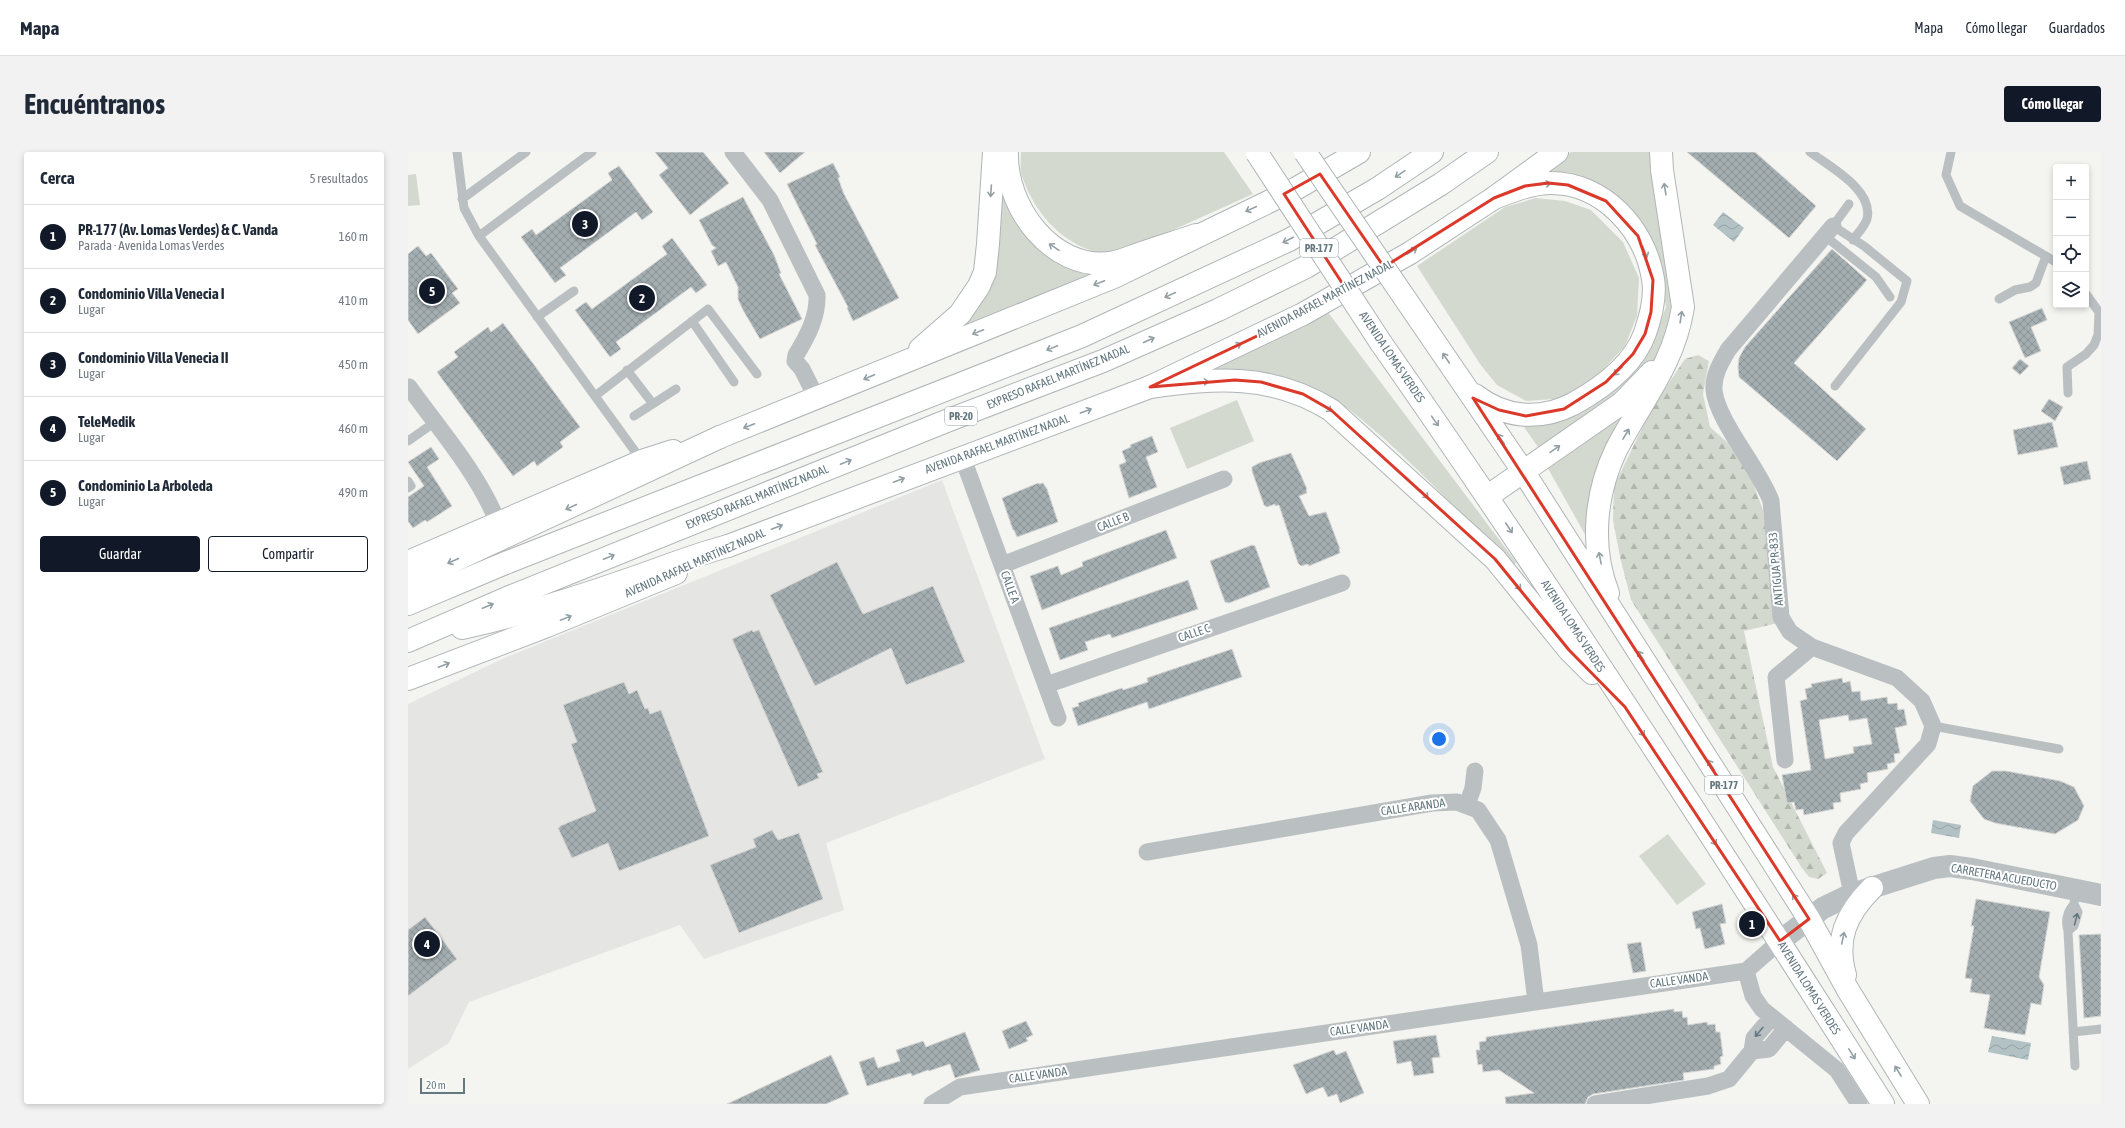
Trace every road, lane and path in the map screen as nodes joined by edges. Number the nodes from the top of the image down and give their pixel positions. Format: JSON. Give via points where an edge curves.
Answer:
{"nodes":[{"id":1,"x":457,"y":152,"type":"edge"},
{"id":2,"x":526,"y":152,"type":"edge"},
{"id":3,"x":592,"y":152,"type":"edge"},
{"id":4,"x":733,"y":152,"type":"edge"},
{"id":5,"x":994,"y":152,"type":"edge"},
{"id":6,"x":1007,"y":152,"type":"edge"},
{"id":7,"x":1305,"y":152,"type":"edge"},
{"id":8,"x":1359,"y":152,"type":"edge"},
{"id":9,"x":1432,"y":152,"type":"edge"},
{"id":10,"x":1487,"y":152,"type":"edge"},
{"id":11,"x":1557,"y":152,"type":"edge"},
{"id":12,"x":1661,"y":152,"type":"edge"},
{"id":13,"x":1810,"y":152,"type":"edge"},
{"id":14,"x":1951,"y":152,"type":"edge"},
{"id":15,"x":1257,"y":153,"type":"edge"},
{"id":16,"x":1494,"y":198,"type":"junction"},
{"id":17,"x":462,"y":199,"type":"junction"},
{"id":18,"x":1850,"y":204,"type":"dead end"},
{"id":19,"x":1829,"y":230,"type":"junction"},
{"id":20,"x":1196,"y":235,"type":"junction"},
{"id":21,"x":478,"y":236,"type":"junction"},
{"id":22,"x":1853,"y":240,"type":"junction"},
{"id":23,"x":2046,"y":256,"type":"junction"},
{"id":24,"x":2053,"y":260,"type":"edge"},
{"id":25,"x":574,"y":291,"type":"dead end"},
{"id":26,"x":1890,"y":297,"type":"dead end"},
{"id":27,"x":2089,"y":298,"type":"edge"},
{"id":28,"x":1999,"y":299,"type":"dead end"},
{"id":29,"x":537,"y":317,"type":"junction"},
{"id":30,"x":692,"y":321,"type":"junction"},
{"id":31,"x":1673,"y":348,"type":"junction"},
{"id":32,"x":905,"y":362,"type":"junction"},
{"id":33,"x":628,"y":370,"type":"junction"},
{"id":34,"x":757,"y":374,"type":"dead end"},
{"id":35,"x":734,"y":382,"type":"dead end"},
{"id":36,"x":1834,"y":386,"type":"dead end"},
{"id":37,"x":409,"y":387,"type":"dead end"},
{"id":38,"x":1150,"y":387,"type":"junction"},
{"id":39,"x":676,"y":390,"type":"dead end"},
{"id":40,"x":1468,"y":390,"type":"junction"},
{"id":41,"x":2068,"y":393,"type":"dead end"},
{"id":42,"x":595,"y":396,"type":"junction"},
{"id":43,"x":817,"y":399,"type":"junction"},
{"id":44,"x":653,"y":404,"type":"junction"},
{"id":45,"x":634,"y":416,"type":"dead end"},
{"id":46,"x":435,"y":422,"type":"junction"},
{"id":47,"x":720,"y":437,"type":"junction"},
{"id":48,"x":408,"y":441,"type":"edge"},
{"id":49,"x":962,"y":456,"type":"junction"},
{"id":50,"x":642,"y":461,"type":"junction"},
{"id":51,"x":1523,"y":471,"type":"junction"},
{"id":52,"x":1224,"y":479,"type":"dead end"},
{"id":53,"x":408,"y":481,"type":"edge"},
{"id":54,"x":408,"y":488,"type":"edge"},
{"id":55,"x":1488,"y":496,"type":"junction"},
{"id":56,"x":498,"y":523,"type":"junction"},
{"id":57,"x":728,"y":546,"type":"junction"},
{"id":58,"x":408,"y":562,"type":"edge"},
{"id":59,"x":1002,"y":564,"type":"junction"},
{"id":60,"x":408,"y":582,"type":"edge"},
{"id":61,"x":1342,"y":583,"type":"dead end"},
{"id":62,"x":408,"y":604,"type":"edge"},
{"id":63,"x":1619,"y":622,"type":"junction"},
{"id":64,"x":411,"y":639,"type":"edge"},
{"id":65,"x":1812,"y":647,"type":"junction"},
{"id":66,"x":408,"y":679,"type":"edge"},
{"id":67,"x":1046,"y":685,"type":"junction"},
{"id":68,"x":1625,"y":707,"type":"junction"},
{"id":69,"x":1058,"y":718,"type":"dead end"},
{"id":70,"x":1933,"y":726,"type":"junction"},
{"id":71,"x":2059,"y":749,"type":"dead end"},
{"id":72,"x":1785,"y":760,"type":"dead end"},
{"id":73,"x":1475,"y":771,"type":"dead end"},
{"id":74,"x":1467,"y":805,"type":"junction"},
{"id":75,"x":1147,"y":852,"type":"dead end"},
{"id":76,"x":1862,"y":891,"type":"junction"},
{"id":77,"x":2101,"y":896,"type":"edge"},
{"id":78,"x":2075,"y":897,"type":"junction"},
{"id":79,"x":1808,"y":919,"type":"junction"},
{"id":80,"x":1780,"y":941,"type":"junction"},
{"id":81,"x":1746,"y":971,"type":"junction"},
{"id":82,"x":1848,"y":990,"type":"junction"},
{"id":83,"x":1536,"y":1002,"type":"junction"},
{"id":84,"x":1772,"y":1017,"type":"junction"},
{"id":85,"x":1786,"y":1028,"type":"junction"},
{"id":86,"x":2101,"y":1029,"type":"edge"},
{"id":87,"x":2073,"y":1032,"type":"junction"},
{"id":88,"x":1752,"y":1051,"type":"junction"},
{"id":89,"x":2075,"y":1066,"type":"dead end"},
{"id":90,"x":932,"y":1104,"type":"edge"},
{"id":91,"x":1595,"y":1104,"type":"edge"},
{"id":92,"x":1859,"y":1104,"type":"edge"},
{"id":93,"x":1883,"y":1104,"type":"edge"},
{"id":94,"x":1918,"y":1104,"type":"edge"}],
"edges":[{"from":1,"to":17,"type":"lane"},
{"from":2,"to":17,"type":"lane"},
{"from":3,"to":21,"type":"lane"},
{"from":4,"to":43,"type":"street","via":[[770,200],[817,295],[818,305],[814,319],[800,349],[804,358],[802,369]]},
{"from":5,"to":32,"type":"main road","one_way":true,"via":[[988,244],[979,286],[960,314]]},
{"from":20,"to":6,"type":"main road","one_way":true,"via":[[1111,263],[1083,261],[1070,257],[1045,241],[1024,214],[1014,196],[1009,178]]},
{"from":40,"to":7,"type":"main road","number":"PR-177","one_way":true,"bridge":true},
{"from":8,"to":20,"type":"main road","one_way":true,"via":[[1297,188]]},
{"from":9,"to":62,"type":"main road","number":"PR-20","one_way":true,"via":[[1377,189],[1289,240],[1082,336],[523,556]]},
{"from":64,"to":10,"type":"main road","name":"EXPRESO RAFAEL MARTÍNEZ NADAL","number":"PR-20","one_way":true,"via":[[507,598],[1103,360],[1218,310],[1306,267],[1441,184]]},
{"from":11,"to":16,"type":"main road","name":"AVENIDA RAFAEL MARTÍNEZ NADAL"},
{"from":31,"to":12,"type":"main road","one_way":true,"via":[[1680,328],[1683,307]]},
{"from":13,"to":22,"type":"lane","via":[[1861,191],[1868,205],[1867,220]]},
{"from":14,"to":23,"type":"lane","via":[[1946,175],[1960,206]]},
{"from":15,"to":55,"type":"main road","name":"AVENIDA LOMAS VERDES","number":"PR-177","one_way":true,"bridge":true,"via":[[1381,343]]},
{"from":38,"to":16,"type":"main road","name":"AVENIDA RAFAEL MARTÍNEZ NADAL","one_way":true,"via":[[1303,314],[1410,253]]},
{"from":16,"to":40,"type":"main road","one_way":true,"via":[[1525,186],[1548,183],[1568,185],[1606,201],[1631,225],[1638,236],[1650,266],[1653,298],[1645,334],[1622,368],[1584,398],[1564,409],[1526,416],[1513,414],[1486,404]]},
{"from":17,"to":21,"type":"lane"},
{"from":18,"to":19,"type":"lane"},
{"from":19,"to":22,"type":"lane"},
{"from":19,"to":26,"type":"lane","via":[[1876,277]]},
{"from":19,"to":65,"type":"street","name":"ANTIGUA PR-833","via":[[1728,350],[1718,368],[1714,390],[1722,415],[1766,488],[1771,501],[1781,617],[1790,632]]},
{"from":20,"to":32,"type":"main road","one_way":true,"via":[[1114,277]]},
{"from":21,"to":29,"type":"lane"},
{"from":22,"to":36,"type":"lane","via":[[1907,281],[1901,302]]},
{"from":23,"to":24,"type":"lane"},
{"from":23,"to":28,"type":"lane","via":[[2036,283]]},
{"from":25,"to":29,"type":"lane"},
{"from":27,"to":41,"type":"lane","via":[[2099,312],[2098,336],[2086,354],[2067,367]]},
{"from":29,"to":42,"type":"lane"},
{"from":30,"to":33,"type":"lane"},
{"from":30,"to":34,"type":"lane","via":[[708,310]]},
{"from":30,"to":35,"type":"lane"},
{"from":51,"to":31,"type":"main road","one_way":true,"via":[[1622,403]]},
{"from":63,"to":31,"type":"main road","one_way":true,"via":[[1604,584],[1598,548],[1596,520],[1601,492],[1616,451],[1653,389]]},
{"from":32,"to":43,"type":"main road","one_way":true},
{"from":33,"to":42,"type":"lane"},
{"from":33,"to":44,"type":"lane"},
{"from":37,"to":46,"type":"street"},
{"from":49,"to":38,"type":"main road","name":"AVENIDA RAFAEL MARTÍNEZ NADAL","one_way":true},
{"from":38,"to":68,"type":"main road","one_way":true,"via":[[1236,380],[1261,382],[1303,394],[1331,410],[1495,559],[1569,650]]},
{"from":39,"to":44,"type":"lane"},
{"from":51,"to":40,"type":"main road","number":"PR-177","one_way":true},
{"from":42,"to":50,"type":"lane"},
{"from":43,"to":47,"type":"main road","one_way":true},
{"from":44,"to":45,"type":"lane"},
{"from":46,"to":48,"type":"lane"},
{"from":46,"to":56,"type":"street","via":[[490,502]]},
{"from":47,"to":50,"type":"main road"},
{"from":47,"to":60,"type":"main road","one_way":true},
{"from":57,"to":49,"type":"main road","name":"AVENIDA RAFAEL MARTÍNEZ NADAL","one_way":true},
{"from":49,"to":59,"type":"street","name":"CALLE A"},
{"from":50,"to":56,"type":"main road"},
{"from":51,"to":55,"type":"main road"},
{"from":51,"to":63,"type":"main road","number":"PR-177"},
{"from":52,"to":59,"type":"street","name":"CALLE B"},
{"from":53,"to":54,"type":"lane","via":[[411,486]]},
{"from":55,"to":68,"type":"main road","name":"AVENIDA LOMAS VERDES","number":"PR-177","one_way":true},
{"from":56,"to":58,"type":"main road"},
{"from":57,"to":64,"type":"main road","via":[[702,552],[627,580],[502,619]]},
{"from":66,"to":57,"type":"main road","name":"AVENIDA RAFAEL MARTÍNEZ NADAL","one_way":true,"via":[[547,626],[692,566]]},
{"from":59,"to":67,"type":"street","name":"CALLE A"},
{"from":61,"to":67,"type":"street","name":"CALLE C"},
{"from":79,"to":63,"type":"main road","number":"PR-177","one_way":true},
{"from":65,"to":70,"type":"street","name":"ANTIGUA PR-833","via":[[1897,678],[1922,701]]},
{"from":65,"to":72,"type":"street","via":[[1776,677]]},
{"from":67,"to":69,"type":"street","name":"CALLE A"},
{"from":68,"to":80,"type":"main road","name":"AVENIDA LOMAS VERDES","number":"PR-177","one_way":true},
{"from":70,"to":71,"type":"lane"},
{"from":70,"to":76,"type":"street","via":[[1928,744],[1846,833],[1841,843]]},
{"from":73,"to":74,"type":"street"},
{"from":74,"to":75,"type":"street","name":"CALLE ARANDA","via":[[1457,802],[1432,803]]},
{"from":74,"to":83,"type":"street","name":"CALLE ARANDA","via":[[1478,810],[1498,840],[1529,945]]},
{"from":76,"to":78,"type":"street","name":"CARRETERA ACUEDUCTO","via":[[1934,868],[1950,866],[1988,872]]},
{"from":76,"to":79,"type":"street","name":"CARRETERA ACUEDUCTO","via":[[1823,908]]},
{"from":82,"to":76,"type":"main road","one_way":true,"via":[[1841,962],[1841,942],[1847,920]]},
{"from":77,"to":78,"type":"street","name":"CARRETERA ACUEDUCTO"},
{"from":78,"to":87,"type":"lane","via":[[2068,910],[2066,924]]},
{"from":79,"to":80,"type":"street","name":"CARRETERA ACUEDUCTO"},
{"from":79,"to":82,"type":"main road","number":"PR-177"},
{"from":80,"to":81,"type":"street"},
{"from":80,"to":93,"type":"main road","name":"AVENIDA LOMAS VERDES","number":"PR-177","one_way":true},
{"from":81,"to":83,"type":"street","name":"CALLE VANDA"},
{"from":81,"to":84,"type":"street","via":[[1753,996],[1762,1009]]},
{"from":94,"to":82,"type":"main road","number":"PR-177","one_way":true},
{"from":83,"to":90,"type":"street","name":"CALLE VANDA","via":[[960,1087]]},
{"from":84,"to":85,"type":"street"},
{"from":84,"to":88,"type":"street","one_way":true,"via":[[1754,1038]]},
{"from":85,"to":88,"type":"street","via":[[1769,1048]]},
{"from":85,"to":92,"type":"street","via":[[1837,1070]]},
{"from":86,"to":87,"type":"lane"},
{"from":87,"to":89,"type":"lane"},
{"from":88,"to":91,"type":"street","via":[[1729,1079],[1708,1086]]}]}
